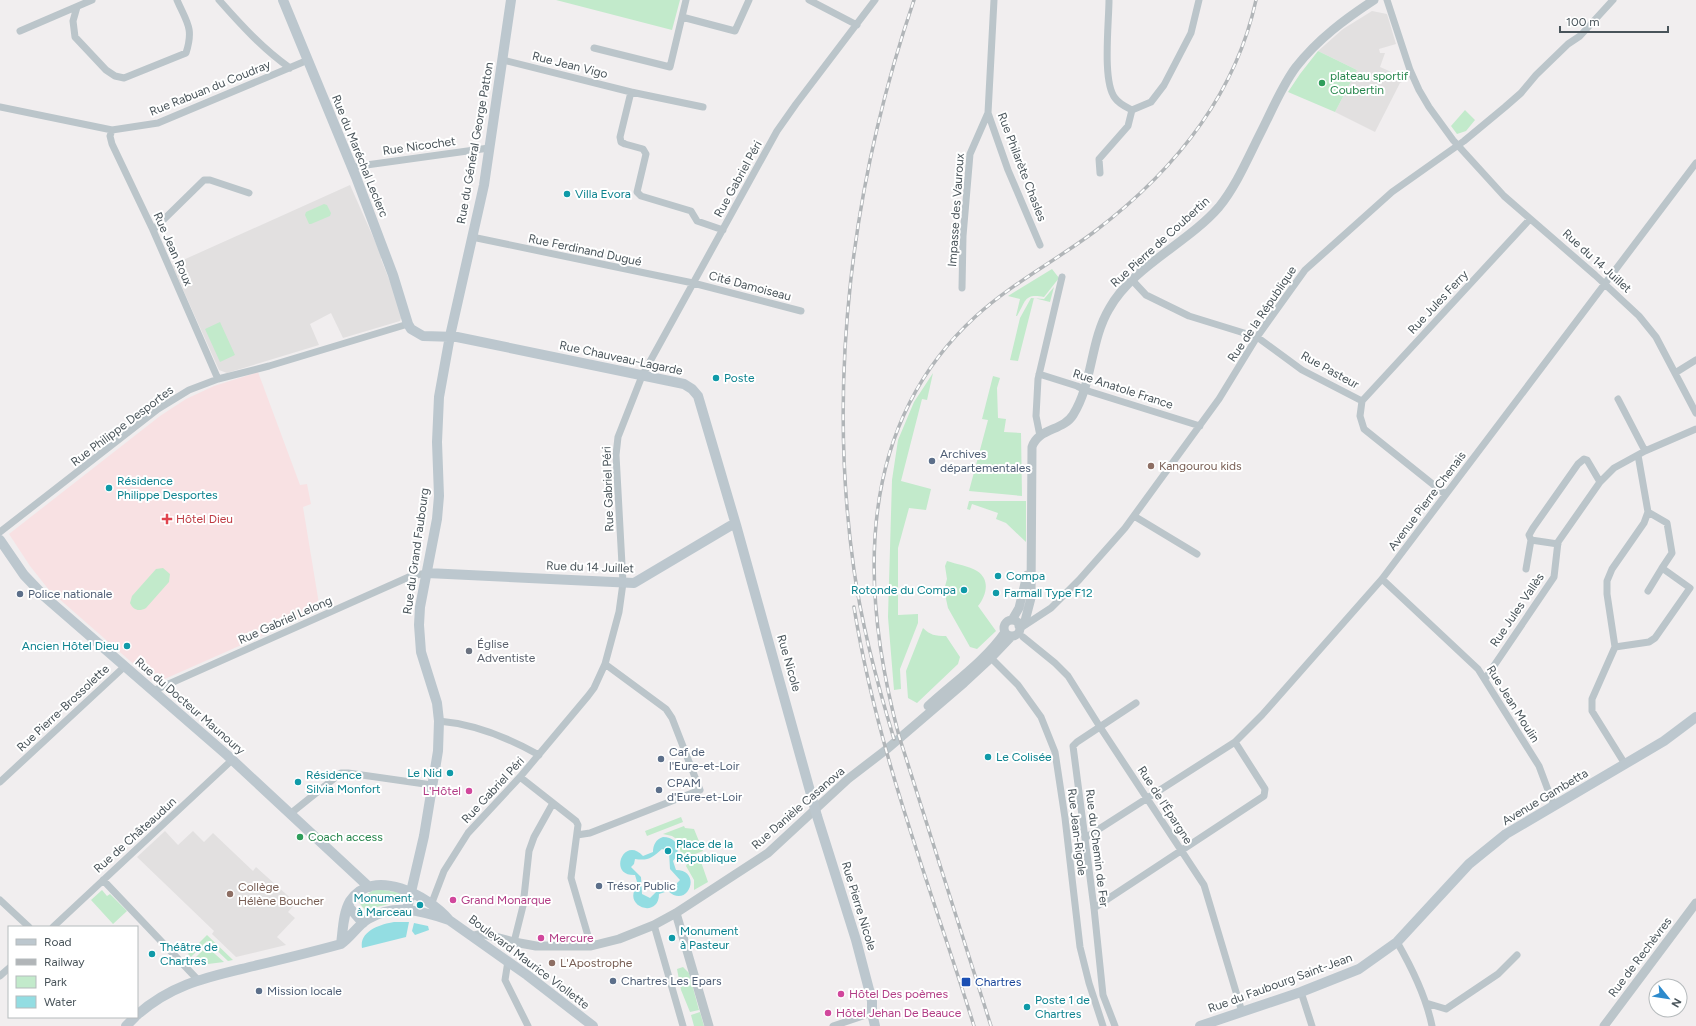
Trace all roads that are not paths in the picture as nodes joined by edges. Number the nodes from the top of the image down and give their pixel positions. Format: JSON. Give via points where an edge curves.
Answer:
{"nodes":[{"id":1,"x":92,"y":0,"type":"edge"},
{"id":2,"x":178,"y":0,"type":"edge"},
{"id":3,"x":219,"y":0,"type":"edge"},
{"id":4,"x":283,"y":0,"type":"edge"},
{"id":5,"x":511,"y":0,"type":"edge"},
{"id":6,"x":686,"y":0,"type":"edge"},
{"id":7,"x":749,"y":0,"type":"edge"},
{"id":8,"x":809,"y":0,"type":"edge"},
{"id":9,"x":875,"y":0,"type":"edge"},
{"id":10,"x":994,"y":0,"type":"edge"},
{"id":11,"x":1109,"y":0,"type":"edge"},
{"id":12,"x":1199,"y":0,"type":"edge"},
{"id":13,"x":1374,"y":0,"type":"edge"},
{"id":14,"x":1387,"y":0,"type":"edge"},
{"id":15,"x":1613,"y":0,"type":"edge"},
{"id":16,"x":77,"y":7,"type":"junction"},
{"id":17,"x":682,"y":17,"type":"junction"},
{"id":18,"x":857,"y":25,"type":"junction"},
{"id":19,"x":20,"y":31,"type":"dead end"},
{"id":20,"x":594,"y":48,"type":"dead end"},
{"id":21,"x":308,"y":60,"type":"junction"},
{"id":22,"x":503,"y":60,"type":"junction"},
{"id":23,"x":290,"y":68,"type":"junction"},
{"id":24,"x":631,"y":92,"type":"junction"},
{"id":25,"x":0,"y":107,"type":"edge"},
{"id":26,"x":702,"y":107,"type":"dead end"},
{"id":27,"x":1132,"y":110,"type":"junction"},
{"id":28,"x":988,"y":113,"type":"junction"},
{"id":29,"x":112,"y":130,"type":"junction"},
{"id":30,"x":1458,"y":145,"type":"junction"},
{"id":31,"x":489,"y":148,"type":"junction"},
{"id":32,"x":1696,"y":163,"type":"edge"},
{"id":33,"x":352,"y":167,"type":"junction"},
{"id":34,"x":1100,"y":173,"type":"dead end"},
{"id":35,"x":249,"y":193,"type":"dead end"},
{"id":36,"x":1530,"y":219,"type":"junction"},
{"id":37,"x":153,"y":230,"type":"junction"},
{"id":38,"x":722,"y":230,"type":"junction"},
{"id":39,"x":472,"y":237,"type":"junction"},
{"id":40,"x":1040,"y":245,"type":"dead end"},
{"id":41,"x":1062,"y":277,"type":"dead end"},
{"id":42,"x":1132,"y":280,"type":"junction"},
{"id":43,"x":693,"y":283,"type":"junction"},
{"id":44,"x":1604,"y":284,"type":"junction"},
{"id":45,"x":962,"y":288,"type":"dead end"},
{"id":46,"x":801,"y":311,"type":"dead end"},
{"id":47,"x":408,"y":324,"type":"junction"},
{"id":48,"x":450,"y":336,"type":"junction"},
{"id":49,"x":1258,"y":336,"type":"junction"},
{"id":50,"x":429,"y":337,"type":"junction"},
{"id":51,"x":447,"y":352,"type":"junction"},
{"id":52,"x":1696,"y":360,"type":"edge"},
{"id":53,"x":1675,"y":373,"type":"junction"},
{"id":54,"x":1039,"y":374,"type":"junction"},
{"id":55,"x":642,"y":376,"type":"junction"},
{"id":56,"x":218,"y":378,"type":"junction"},
{"id":57,"x":1085,"y":390,"type":"junction"},
{"id":58,"x":1618,"y":400,"type":"dead end"},
{"id":59,"x":1362,"y":401,"type":"junction"},
{"id":60,"x":1696,"y":413,"type":"edge"},
{"id":61,"x":1200,"y":426,"type":"junction"},
{"id":62,"x":1696,"y":429,"type":"edge"},
{"id":63,"x":1040,"y":436,"type":"junction"},
{"id":64,"x":1641,"y":453,"type":"junction"},
{"id":65,"x":1600,"y":482,"type":"junction"},
{"id":66,"x":1445,"y":494,"type":"junction"},
{"id":67,"x":1648,"y":512,"type":"junction"},
{"id":68,"x":1134,"y":516,"type":"junction"},
{"id":69,"x":736,"y":525,"type":"junction"},
{"id":70,"x":0,"y":532,"type":"edge"},
{"id":71,"x":0,"y":540,"type":"edge"},
{"id":72,"x":1531,"y":540,"type":"junction"},
{"id":73,"x":1558,"y":544,"type":"junction"},
{"id":74,"x":1197,"y":554,"type":"dead end"},
{"id":75,"x":1662,"y":568,"type":"junction"},
{"id":76,"x":1526,"y":569,"type":"dead end"},
{"id":77,"x":427,"y":573,"type":"junction"},
{"id":78,"x":1382,"y":579,"type":"junction"},
{"id":79,"x":623,"y":583,"type":"junction"},
{"id":80,"x":1648,"y":591,"type":"dead end"},
{"id":81,"x":1016,"y":630,"type":"junction"},
{"id":82,"x":1615,"y":647,"type":"junction"},
{"id":83,"x":991,"y":658,"type":"junction"},
{"id":84,"x":605,"y":664,"type":"junction"},
{"id":85,"x":124,"y":667,"type":"junction"},
{"id":86,"x":1485,"y":679,"type":"junction"},
{"id":87,"x":153,"y":691,"type":"junction"},
{"id":88,"x":1136,"y":703,"type":"dead end"},
{"id":89,"x":1696,"y":717,"type":"edge"},
{"id":90,"x":439,"y":721,"type":"junction"},
{"id":91,"x":1100,"y":727,"type":"junction"},
{"id":92,"x":1235,"y":742,"type":"junction"},
{"id":93,"x":539,"y":755,"type":"junction"},
{"id":94,"x":232,"y":760,"type":"junction"},
{"id":95,"x":1625,"y":764,"type":"junction"},
{"id":96,"x":856,"y":773,"type":"junction"},
{"id":97,"x":520,"y":777,"type":"junction"},
{"id":98,"x":0,"y":782,"type":"edge"},
{"id":99,"x":432,"y":785,"type":"junction"},
{"id":100,"x":1147,"y":799,"type":"junction"},
{"id":101,"x":552,"y":804,"type":"junction"},
{"id":102,"x":1554,"y":806,"type":"junction"},
{"id":103,"x":815,"y":808,"type":"junction"},
{"id":104,"x":290,"y":814,"type":"junction"},
{"id":105,"x":577,"y":835,"type":"junction"},
{"id":106,"x":1085,"y":838,"type":"junction"},
{"id":107,"x":1181,"y":850,"type":"junction"},
{"id":108,"x":102,"y":880,"type":"junction"},
{"id":109,"x":369,"y":887,"type":"junction"},
{"id":110,"x":412,"y":893,"type":"junction"},
{"id":111,"x":0,"y":900,"type":"edge"},
{"id":112,"x":1696,"y":903,"type":"edge"},
{"id":113,"x":431,"y":905,"type":"junction"},
{"id":114,"x":348,"y":906,"type":"junction"},
{"id":115,"x":1094,"y":908,"type":"junction"},
{"id":116,"x":407,"y":909,"type":"junction"},
{"id":117,"x":676,"y":912,"type":"junction"},
{"id":118,"x":1421,"y":916,"type":"joint"},
{"id":119,"x":449,"y":920,"type":"junction"},
{"id":120,"x":364,"y":923,"type":"junction"},
{"id":121,"x":654,"y":925,"type":"junction"},
{"id":122,"x":28,"y":926,"type":"edge"},
{"id":123,"x":54,"y":926,"type":"edge"},
{"id":124,"x":474,"y":936,"type":"junction"},
{"id":125,"x":514,"y":942,"type":"junction"},
{"id":126,"x":1397,"y":942,"type":"junction"},
{"id":127,"x":341,"y":944,"type":"junction"},
{"id":128,"x":591,"y":946,"type":"junction"},
{"id":129,"x":1517,"y":955,"type":"dead end"},
{"id":130,"x":508,"y":961,"type":"junction"},
{"id":131,"x":8,"y":969,"type":"edge"},
{"id":132,"x":0,"y":976,"type":"edge"},
{"id":133,"x":198,"y":980,"type":"junction"},
{"id":134,"x":1301,"y":992,"type":"junction"},
{"id":135,"x":1426,"y":1002,"type":"junction"},
{"id":136,"x":1242,"y":1012,"type":"junction"},
{"id":137,"x":138,"y":1013,"type":"edge"},
{"id":138,"x":872,"y":1013,"type":"junction"},
{"id":139,"x":528,"y":1026,"type":"edge"},
{"id":140,"x":593,"y":1026,"type":"edge"},
{"id":141,"x":683,"y":1026,"type":"edge"},
{"id":142,"x":709,"y":1026,"type":"edge"},
{"id":143,"x":833,"y":1026,"type":"edge"},
{"id":144,"x":875,"y":1026,"type":"edge"},
{"id":145,"x":1103,"y":1026,"type":"edge"},
{"id":146,"x":1115,"y":1026,"type":"edge"},
{"id":147,"x":1200,"y":1026,"type":"edge"},
{"id":148,"x":1312,"y":1026,"type":"edge"},
{"id":149,"x":1432,"y":1026,"type":"edge"},
{"id":150,"x":1604,"y":1026,"type":"edge"}],
"edges":[{"from":1,"to":16,"type":"street"},
{"from":2,"to":16,"type":"street","via":[[190,30],[186,53],[124,78],[106,70],[75,36],[73,21]]},
{"from":3,"to":23,"type":"street","via":[[243,28]]},
{"from":4,"to":21,"type":"main road","name":"Rue du Maréchal Leclerc"},
{"from":5,"to":22,"type":"main road","name":"Rue du Général George Patton"},
{"from":6,"to":17,"type":"street"},
{"from":7,"to":17,"type":"street","via":[[736,31]]},
{"from":8,"to":18,"type":"street"},
{"from":9,"to":18,"type":"street","name":"Rue Gabriel Péri"},
{"from":10,"to":28,"type":"street","name":"Rue Philarète Chasles"},
{"from":11,"to":27,"type":"street","via":[[1108,80],[1114,98]]},
{"from":12,"to":27,"type":"street","via":[[1191,33],[1164,85],[1151,102]]},
{"from":13,"to":42,"type":"street","name":"Rue Pierre de Coubertin","via":[[1335,27],[1296,67],[1281,91],[1242,170],[1220,205],[1199,226]]},
{"from":14,"to":30,"type":"street","name":"Rue du 14 Juillet","via":[[1419,90]]},
{"from":15,"to":30,"type":"street","name":"Rue de la République","via":[[1521,93]]},
{"from":16,"to":19,"type":"street"},
{"from":17,"to":20,"type":"street","via":[[670,67]]},
{"from":18,"to":38,"type":"street","name":"Rue Gabriel Péri","via":[[777,131]]},
{"from":21,"to":23,"type":"street","name":"Rue Rabuan du Coudray"},
{"from":21,"to":33,"type":"main road","name":"Rue du Maréchal Leclerc"},
{"from":22,"to":24,"type":"street","name":"Rue Jean Vigo"},
{"from":22,"to":31,"type":"main road","name":"Rue du Général George Patton"},
{"from":23,"to":29,"type":"street","name":"Rue Rabuan du Coudray","via":[[158,123]]},
{"from":24,"to":26,"type":"street","name":"Rue Jean Vigo"},
{"from":24,"to":38,"type":"street","via":[[620,137],[621,142],[643,149],[646,154],[637,192],[640,196],[691,211],[697,221]]},
{"from":25,"to":29,"type":"street","name":"Rue Rabuan du Coudray"},
{"from":27,"to":34,"type":"street","via":[[1128,126],[1099,159]]},
{"from":28,"to":40,"type":"street","name":"Rue Philarète Chasles"},
{"from":28,"to":45,"type":"street","name":"Impasse des Vauroux","via":[[970,154],[963,236]]},
{"from":29,"to":37,"type":"street","name":"Rue Jean Roux","via":[[112,144]]},
{"from":30,"to":36,"type":"street","name":"Rue du 14 Juillet","via":[[1504,196]]},
{"from":30,"to":49,"type":"street","name":"Rue de la République","via":[[1392,192],[1319,256],[1293,285]]},
{"from":31,"to":33,"type":"street","name":"Rue Nicochet"},
{"from":31,"to":39,"type":"main road","name":"Rue du Général George Patton","via":[[484,185]]},
{"from":32,"to":44,"type":"street","name":"Avenue Pierre Chenais"},
{"from":33,"to":47,"type":"main road","name":"Rue du Maréchal Leclerc","via":[[393,275]]},
{"from":35,"to":37,"type":"street","via":[[204,180]]},
{"from":36,"to":44,"type":"street","name":"Rue du 14 Juillet"},
{"from":36,"to":59,"type":"street","name":"Rue Jules Ferry"},
{"from":37,"to":56,"type":"street","name":"Rue Jean Roux"},
{"from":38,"to":43,"type":"street","name":"Rue Gabriel Péri"},
{"from":39,"to":43,"type":"street","name":"Rue Ferdinand Dugué"},
{"from":39,"to":48,"type":"main road","name":"Rue du Général George Patton"},
{"from":41,"to":54,"type":"street"},
{"from":42,"to":49,"type":"street","via":[[1146,295],[1189,316]]},
{"from":42,"to":57,"type":"street","name":"Rue Pierre de Coubertin","via":[[1115,298],[1105,317]]},
{"from":43,"to":46,"type":"street","name":"Cité Damoiseau"},
{"from":43,"to":55,"type":"street","name":"Rue Gabriel Péri"},
{"from":44,"to":53,"type":"street","name":"Rue du 14 Juillet","via":[[1639,316],[1653,334]]},
{"from":44,"to":66,"type":"street","name":"Avenue Pierre Chenais"},
{"from":47,"to":50,"type":"main road","via":[[416,334]]},
{"from":47,"to":56,"type":"street","name":"Rue Philippe Desportes"},
{"from":48,"to":50,"type":"main road","name":"Rue Chauveau-Lagarde"},
{"from":48,"to":51,"type":"main road","name":"Rue du Grand Faubourg"},
{"from":48,"to":55,"type":"main road","name":"Rue Chauveau-Lagarde"},
{"from":49,"to":59,"type":"street","name":"Rue Pasteur","via":[[1302,370]]},
{"from":49,"to":61,"type":"street","name":"Rue de la République","via":[[1225,391]]},
{"from":50,"to":51,"type":"main road"},
{"from":51,"to":77,"type":"main road","name":"Rue du Grand Faubourg","via":[[439,397],[439,496]]},
{"from":52,"to":53,"type":"street"},
{"from":53,"to":60,"type":"street","name":"Rue du 14 Juillet"},
{"from":54,"to":57,"type":"street","name":"Rue Anatole France"},
{"from":54,"to":63,"type":"street","via":[[1036,416]]},
{"from":55,"to":69,"type":"main road","name":"Rue Chauveau-Lagarde","via":[[684,384],[698,396]]},
{"from":55,"to":79,"type":"street","name":"Rue Gabriel Péri","via":[[618,436],[616,455]]},
{"from":56,"to":70,"type":"street","name":"Rue Philippe Desportes","via":[[189,390],[158,409]]},
{"from":57,"to":61,"type":"street","name":"Rue Anatole France"},
{"from":57,"to":63,"type":"street","name":"Rue Pierre de Coubertin","via":[[1073,416],[1062,426]]},
{"from":58,"to":64,"type":"street"},
{"from":59,"to":66,"type":"street","name":"Rue Pasteur","via":[[1360,416],[1364,429]]},
{"from":61,"to":68,"type":"street","name":"Rue de la République"},
{"from":62,"to":64,"type":"street","name":"Rue Jules Vallès"},
{"from":63,"to":81,"type":"street","via":[[1032,447],[1031,598],[1025,621]]},
{"from":64,"to":65,"type":"street","name":"Rue Jules Vallès","via":[[1614,468]]},
{"from":64,"to":67,"type":"street"},
{"from":65,"to":72,"type":"street","via":[[1587,460],[1578,464],[1533,528],[1529,535]]},
{"from":65,"to":73,"type":"street","name":"Rue Jules Vallès"},
{"from":66,"to":78,"type":"street","name":"Avenue Pierre Chenais"},
{"from":67,"to":75,"type":"street","via":[[1667,523],[1672,553]]},
{"from":67,"to":82,"type":"street","via":[[1644,523],[1612,568],[1607,581]]},
{"from":68,"to":74,"type":"street"},
{"from":68,"to":81,"type":"street","name":"Rue de la République","via":[[1079,580],[1051,608]]},
{"from":69,"to":79,"type":"main road","name":"Rue du 14 Juillet","via":[[730,526],[639,581]]},
{"from":69,"to":103,"type":"main road","name":"Rue Nicole"},
{"from":71,"to":85,"type":"main road","name":"Rue du Docteur Maunoury","via":[[24,575],[45,597]]},
{"from":72,"to":73,"type":"street"},
{"from":72,"to":76,"type":"street"},
{"from":73,"to":86,"type":"street","name":"Rue Jules Vallès","via":[[1554,577]]},
{"from":75,"to":80,"type":"street"},
{"from":75,"to":82,"type":"street","via":[[1690,588],[1655,638],[1648,642]]},
{"from":77,"to":79,"type":"main road","name":"Rue du 14 Juillet"},
{"from":77,"to":87,"type":"street","name":"Rue Gabriel Lelong","via":[[411,576]]},
{"from":77,"to":90,"type":"main road","name":"Rue du Grand Faubourg","via":[[418,625],[421,652],[437,703]]},
{"from":78,"to":86,"type":"street","name":"Rue Jean Moulin","via":[[1478,669]]},
{"from":78,"to":92,"type":"street","name":"Avenue Pierre Chenais","via":[[1256,722]]},
{"from":79,"to":84,"type":"street","name":"Rue Gabriel Péri","via":[[619,612]]},
{"from":81,"to":83,"type":"street","name":"Rue Danièle Casanova"},
{"from":81,"to":91,"type":"street","name":"Rue de l'Épargne","via":[[1068,676]]},
{"from":81,"to":96,"type":"street","name":"Rue Danièle Casanova","via":[[1000,640]]},
{"from":82,"to":95,"type":"street","via":[[1592,699],[1592,711]]},
{"from":83,"to":96,"type":"street","name":"Rue Danièle Casanova"},
{"from":83,"to":145,"type":"street","name":"Rue Jean-Rigole","via":[[1018,685],[1042,717],[1055,752],[1080,947],[1088,983]]},
{"from":84,"to":93,"type":"street","name":"Rue Gabriel Péri","via":[[594,688]]},
{"from":84,"to":105,"type":"street","via":[[666,709],[672,718],[700,790],[590,833]]},
{"from":85,"to":87,"type":"main road","name":"Rue du Docteur Maunoury"},
{"from":85,"to":98,"type":"street","name":"Rue Pierre-Brossolette"},
{"from":86,"to":102,"type":"street","name":"Rue Jean Moulin","via":[[1539,766]]},
{"from":87,"to":94,"type":"main road","name":"Rue du Docteur Maunoury"},
{"from":88,"to":91,"type":"street","name":"Rue du Chemin de Fer"},
{"from":89,"to":95,"type":"main road","name":"Avenue Gambetta","via":[[1664,741]]},
{"from":90,"to":93,"type":"street","via":[[490,732]]},
{"from":90,"to":99,"type":"main road","name":"Rue du Grand Faubourg","via":[[438,752]]},
{"from":91,"to":100,"type":"street","name":"Rue de l'Épargne"},
{"from":91,"to":106,"type":"street","name":"Rue du Chemin de Fer","via":[[1073,746]]},
{"from":92,"to":100,"type":"street","name":"Avenue Pierre Chenais"},
{"from":92,"to":107,"type":"street","via":[[1265,789],[1264,796]]},
{"from":93,"to":97,"type":"street","name":"Rue Gabriel Péri"},
{"from":94,"to":104,"type":"main road","name":"Rue du Docteur Maunoury"},
{"from":94,"to":108,"type":"street","name":"Rue de Châteaudun"},
{"from":95,"to":102,"type":"main road","name":"Avenue Gambetta"},
{"from":96,"to":103,"type":"street","name":"Rue Danièle Casanova"},
{"from":97,"to":101,"type":"street"},
{"from":97,"to":113,"type":"street","name":"Rue Gabriel Péri","via":[[468,833],[444,871]]},
{"from":99,"to":104,"type":"street","via":[[341,773]]},
{"from":99,"to":110,"type":"main road","name":"Rue du Grand Faubourg"},
{"from":100,"to":106,"type":"street","name":"Avenue Pierre Chenais"},
{"from":100,"to":107,"type":"street","name":"Rue de l'Épargne"},
{"from":101,"to":105,"type":"street","via":[[576,821]]},
{"from":101,"to":125,"type":"street","via":[[529,851],[523,906]]},
{"from":102,"to":118,"type":"main road","name":"Avenue Gambetta","via":[[1506,834],[1469,864]]},
{"from":103,"to":117,"type":"street","name":"Rue Danièle Casanova","via":[[768,853]]},
{"from":103,"to":138,"type":"main road","name":"Rue Pierre Nicole","via":[[868,982]]},
{"from":104,"to":109,"type":"main road","name":"Rue du Docteur Maunoury"},
{"from":105,"to":128,"type":"street","via":[[570,878]]},
{"from":106,"to":115,"type":"street","name":"Rue du Chemin de Fer"},
{"from":107,"to":115,"type":"street"},
{"from":107,"to":136,"type":"street","name":"Rue de l'Épargne","via":[[1204,885]]},
{"from":108,"to":123,"type":"street","name":"Rue de Châteaudun"},
{"from":108,"to":133,"type":"street"},
{"from":109,"to":110,"type":"main road","via":[[389,885]]},
{"from":109,"to":114,"type":"main road","via":[[355,896]]},
{"from":110,"to":113,"type":"main road"},
{"from":110,"to":116,"type":"main road","name":"Rue du Grand Faubourg"},
{"from":111,"to":122,"type":"street"},
{"from":112,"to":150,"type":"street","name":"Rue de Rechèvres"},
{"from":113,"to":119,"type":"main road","via":[[444,913]]},
{"from":114,"to":120,"type":"main road"},
{"from":114,"to":127,"type":"main road"},
{"from":115,"to":146,"type":"street","name":"Rue du Chemin de Fer","via":[[1103,995]]},
{"from":116,"to":119,"type":"main road","via":[[424,911]]},
{"from":116,"to":120,"type":"main road","via":[[384,912]]},
{"from":117,"to":121,"type":"street","name":"Rue Danièle Casanova"},
{"from":117,"to":142,"type":"street"},
{"from":118,"to":126,"type":"main road","name":"Rue du Faubourg Saint-Jean"},
{"from":119,"to":124,"type":"main road","name":"Boulevard Maurice Viollette"},
{"from":120,"to":127,"type":"main road"},
{"from":121,"to":128,"type":"street","name":"Rue Danièle Casanova"},
{"from":121,"to":141,"type":"street"},
{"from":124,"to":125,"type":"street","name":"Rue Danièle Casanova","via":[[484,934]]},
{"from":124,"to":130,"type":"main road","name":"Boulevard Maurice Viollette"},
{"from":125,"to":128,"type":"street","name":"Rue Danièle Casanova","via":[[548,947]]},
{"from":126,"to":134,"type":"main road","name":"Rue du Faubourg Saint-Jean","via":[[1359,969]]},
{"from":126,"to":135,"type":"street"},
{"from":127,"to":133,"type":"main road"},
{"from":129,"to":135,"type":"street","via":[[1498,974],[1446,1009]]},
{"from":130,"to":139,"type":"street","via":[[505,980]]},
{"from":130,"to":140,"type":"main road","name":"Boulevard Maurice Viollette"},
{"from":131,"to":132,"type":"street"},
{"from":133,"to":137,"type":"main road","via":[[164,994]]},
{"from":134,"to":136,"type":"main road","name":"Rue du Faubourg Saint-Jean"},
{"from":134,"to":148,"type":"street"},
{"from":135,"to":149,"type":"street"},
{"from":136,"to":147,"type":"main road","name":"Rue du Faubourg Saint-Jean"},
{"from":138,"to":143,"type":"street"},
{"from":138,"to":144,"type":"main road","name":"Rue Pierre Nicole"}]}
